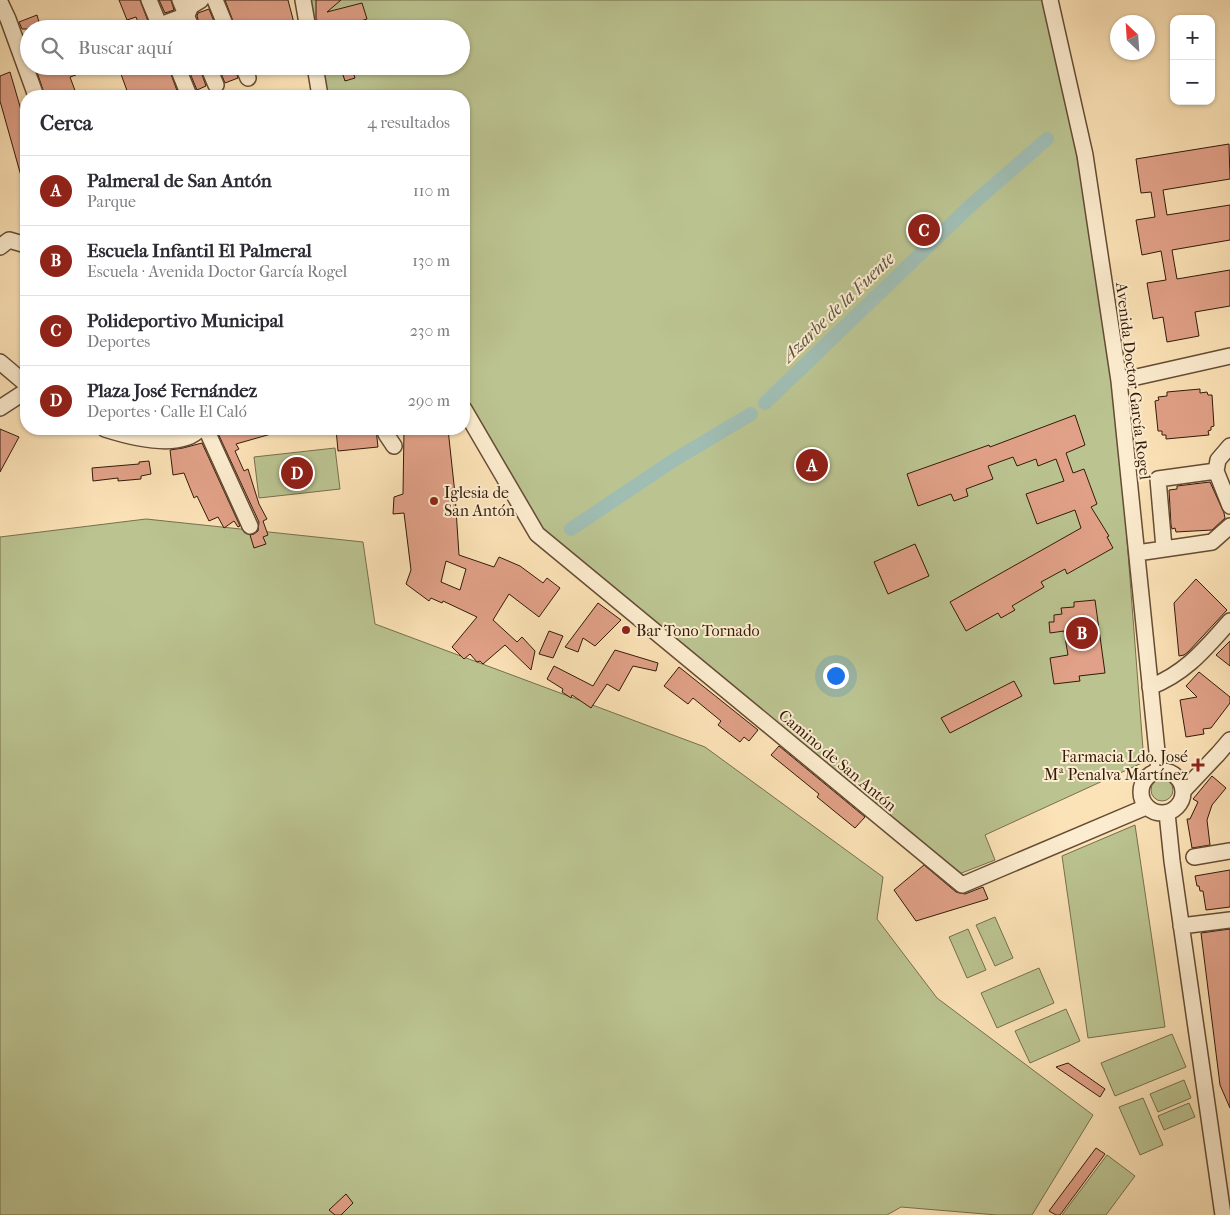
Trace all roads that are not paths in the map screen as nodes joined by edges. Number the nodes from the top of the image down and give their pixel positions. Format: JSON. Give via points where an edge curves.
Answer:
{"nodes":[{"id":1,"x":149,"y":0,"type":"edge"},
{"id":2,"x":180,"y":0,"type":"edge"},
{"id":3,"x":201,"y":0,"type":"edge"},
{"id":4,"x":215,"y":0,"type":"edge"},
{"id":5,"x":303,"y":0,"type":"edge"},
{"id":6,"x":1050,"y":0,"type":"edge"},
{"id":7,"x":0,"y":2,"type":"edge"},
{"id":8,"x":158,"y":20,"type":"edge"},
{"id":9,"x":189,"y":20,"type":"edge"},
{"id":10,"x":190,"y":20,"type":"edge"},
{"id":11,"x":223,"y":20,"type":"edge"},
{"id":12,"x":306,"y":20,"type":"edge"},
{"id":13,"x":20,"y":52,"type":"edge"},
{"id":14,"x":28,"y":75,"type":"edge"},
{"id":15,"x":181,"y":75,"type":"edge"},
{"id":16,"x":212,"y":75,"type":"edge"},
{"id":17,"x":316,"y":75,"type":"edge"},
{"id":18,"x":216,"y":85,"type":"dead end"},
{"id":19,"x":34,"y":90,"type":"edge"},
{"id":20,"x":187,"y":90,"type":"edge"},
{"id":21,"x":319,"y":90,"type":"edge"},
{"id":22,"x":20,"y":243,"type":"edge"},
{"id":23,"x":0,"y":247,"type":"edge"},
{"id":24,"x":1230,"y":356,"type":"edge"},
{"id":25,"x":0,"y":362,"type":"edge"},
{"id":26,"x":20,"y":379,"type":"edge"},
{"id":27,"x":1119,"y":381,"type":"junction"},
{"id":28,"x":20,"y":395,"type":"edge"},
{"id":29,"x":0,"y":408,"type":"edge"},
{"id":30,"x":470,"y":419,"type":"edge"},
{"id":31,"x":126,"y":435,"type":"edge"},
{"id":32,"x":191,"y":435,"type":"edge"},
{"id":33,"x":209,"y":435,"type":"edge"},
{"id":34,"x":387,"y":435,"type":"edge"},
{"id":35,"x":394,"y":446,"type":"dead end"},
{"id":36,"x":1230,"y":446,"type":"edge"},
{"id":37,"x":1216,"y":471,"type":"junction"},
{"id":38,"x":1230,"y":506,"type":"edge"},
{"id":39,"x":250,"y":526,"type":"dead end"},
{"id":40,"x":1230,"y":526,"type":"edge"},
{"id":41,"x":1164,"y":548,"type":"junction"},
{"id":42,"x":1137,"y":553,"type":"junction"},
{"id":43,"x":1230,"y":621,"type":"edge"},
{"id":44,"x":1150,"y":688,"type":"junction"},
{"id":45,"x":1230,"y":740,"type":"edge"},
{"id":46,"x":1224,"y":759,"type":"edge"},
{"id":47,"x":1158,"y":771,"type":"junction"},
{"id":48,"x":1183,"y":791,"type":"junction"},
{"id":49,"x":1146,"y":807,"type":"junction"},
{"id":50,"x":1166,"y":813,"type":"junction"},
{"id":51,"x":1230,"y":851,"type":"edge"},
{"id":52,"x":1194,"y":857,"type":"dead end"},
{"id":53,"x":1230,"y":920,"type":"edge"},
{"id":54,"x":1181,"y":926,"type":"junction"},
{"id":55,"x":1223,"y":1215,"type":"edge"}],
"edges":[{"from":1,"to":8,"type":"street"},
{"from":2,"to":9,"type":"street"},
{"from":3,"to":10,"type":"street","via":[[191,6]]},
{"from":4,"to":11,"type":"street"},
{"from":5,"to":12,"type":"street"},
{"from":6,"to":27,"type":"street","name":"Avenida Doctor García Rogel","via":[[1085,155]]},
{"from":7,"to":13,"type":"street"},
{"from":14,"to":19,"type":"street"},
{"from":15,"to":20,"type":"street"},
{"from":16,"to":18,"type":"street"},
{"from":17,"to":21,"type":"street"},
{"from":22,"to":23,"type":"street","via":[[9,240]]},
{"from":24,"to":27,"type":"street"},
{"from":25,"to":26,"type":"street"},
{"from":27,"to":42,"type":"street","name":"Avenida Doctor García Rogel"},
{"from":28,"to":29,"type":"street"},
{"from":30,"to":49,"type":"street","name":"Camino de San Antón","via":[[537,534],[962,885]]},
{"from":31,"to":32,"type":"street","via":[[167,441]]},
{"from":33,"to":39,"type":"street"},
{"from":34,"to":35,"type":"street"},
{"from":36,"to":37,"type":"street","via":[[1218,460]]},
{"from":37,"to":38,"type":"street"},
{"from":37,"to":41,"type":"street","via":[[1158,479]]},
{"from":40,"to":41,"type":"street","via":[[1212,542]]},
{"from":41,"to":42,"type":"street"},
{"from":42,"to":44,"type":"street","name":"Avenida Doctor García Rogel"},
{"from":43,"to":44,"type":"street","via":[[1189,665]]},
{"from":44,"to":47,"type":"street","name":"Avenida Doctor García Rogel"},
{"from":45,"to":46,"type":"street"},
{"from":46,"to":48,"type":"street"},
{"from":47,"to":48,"type":"street","via":[[1175,775]]},
{"from":47,"to":49,"type":"street","via":[[1148,775],[1141,785],[1140,797]]},
{"from":48,"to":50,"type":"street","via":[[1179,805]]},
{"from":49,"to":50,"type":"street","via":[[1159,814]]},
{"from":50,"to":54,"type":"street"},
{"from":51,"to":52,"type":"street"},
{"from":53,"to":54,"type":"street"},
{"from":54,"to":55,"type":"street"}]}
